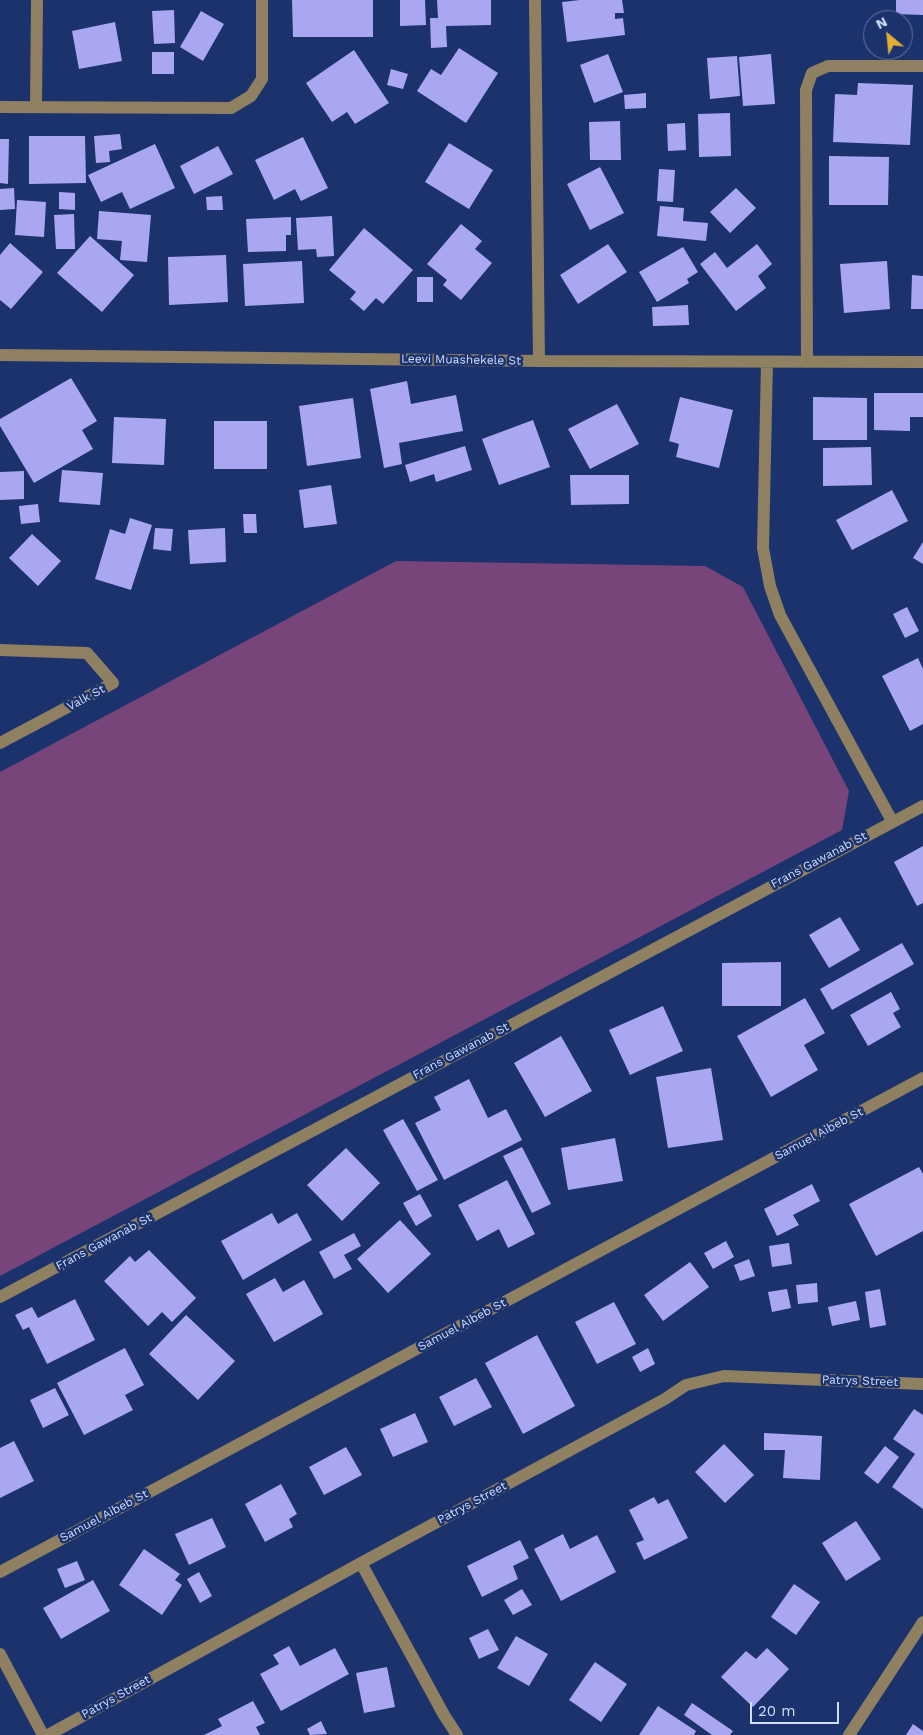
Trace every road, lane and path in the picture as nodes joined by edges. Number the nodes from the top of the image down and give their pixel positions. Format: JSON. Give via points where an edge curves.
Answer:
{"nodes":[{"id":1,"x":37,"y":0,"type":"edge"},
{"id":2,"x":262,"y":0,"type":"edge"},
{"id":3,"x":535,"y":0,"type":"edge"},
{"id":4,"x":923,"y":66,"type":"edge"},
{"id":5,"x":0,"y":107,"type":"edge"},
{"id":6,"x":36,"y":107,"type":"junction"},
{"id":7,"x":0,"y":355,"type":"edge"},
{"id":8,"x":539,"y":361,"type":"junction"},
{"id":9,"x":767,"y":362,"type":"junction"},
{"id":10,"x":807,"y":362,"type":"junction"},
{"id":11,"x":923,"y":362,"type":"edge"},
{"id":12,"x":0,"y":650,"type":"edge"},
{"id":13,"x":0,"y":743,"type":"edge"},
{"id":14,"x":923,"y":806,"type":"edge"},
{"id":15,"x":892,"y":822,"type":"junction"},
{"id":16,"x":923,"y":1078,"type":"edge"},
{"id":17,"x":0,"y":1297,"type":"edge"},
{"id":18,"x":923,"y":1384,"type":"edge"},
{"id":19,"x":361,"y":1563,"type":"junction"},
{"id":20,"x":0,"y":1572,"type":"edge"},
{"id":21,"x":923,"y":1622,"type":"edge"},
{"id":22,"x":0,"y":1654,"type":"edge"},
{"id":23,"x":43,"y":1735,"type":"edge"},
{"id":24,"x":48,"y":1735,"type":"edge"},
{"id":25,"x":458,"y":1735,"type":"edge"},
{"id":26,"x":849,"y":1735,"type":"edge"}],
"edges":[{"from":1,"to":6,"type":"street"},
{"from":2,"to":6,"type":"street","via":[[262,79],[251,96],[231,108]]},
{"from":3,"to":8,"type":"street"},
{"from":4,"to":10,"type":"street","via":[[828,66],[812,73],[806,90]]},
{"from":5,"to":6,"type":"street"},
{"from":7,"to":8,"type":"street","name":"Leevi Muashekele St"},
{"from":8,"to":9,"type":"street","name":"Leevi Muashekele St"},
{"from":9,"to":10,"type":"street","name":"Leevi Muashekele St"},
{"from":9,"to":15,"type":"street","via":[[763,548],[770,586],[780,615]]},
{"from":10,"to":11,"type":"street","name":"Leevi Muashekele St"},
{"from":12,"to":13,"type":"street","name":"Valk St","via":[[87,653],[113,683]]},
{"from":14,"to":15,"type":"street","name":"Frans Gawanab St"},
{"from":15,"to":17,"type":"street","name":"Frans Gawanab St"},
{"from":16,"to":20,"type":"street","name":"Samuel Aibeb St"},
{"from":18,"to":19,"type":"street","name":"Patrys Street","via":[[724,1376],[686,1385]]},
{"from":19,"to":24,"type":"street","name":"Patrys Street"},
{"from":19,"to":25,"type":"street"},
{"from":21,"to":26,"type":"street"},
{"from":22,"to":23,"type":"street"}]}
